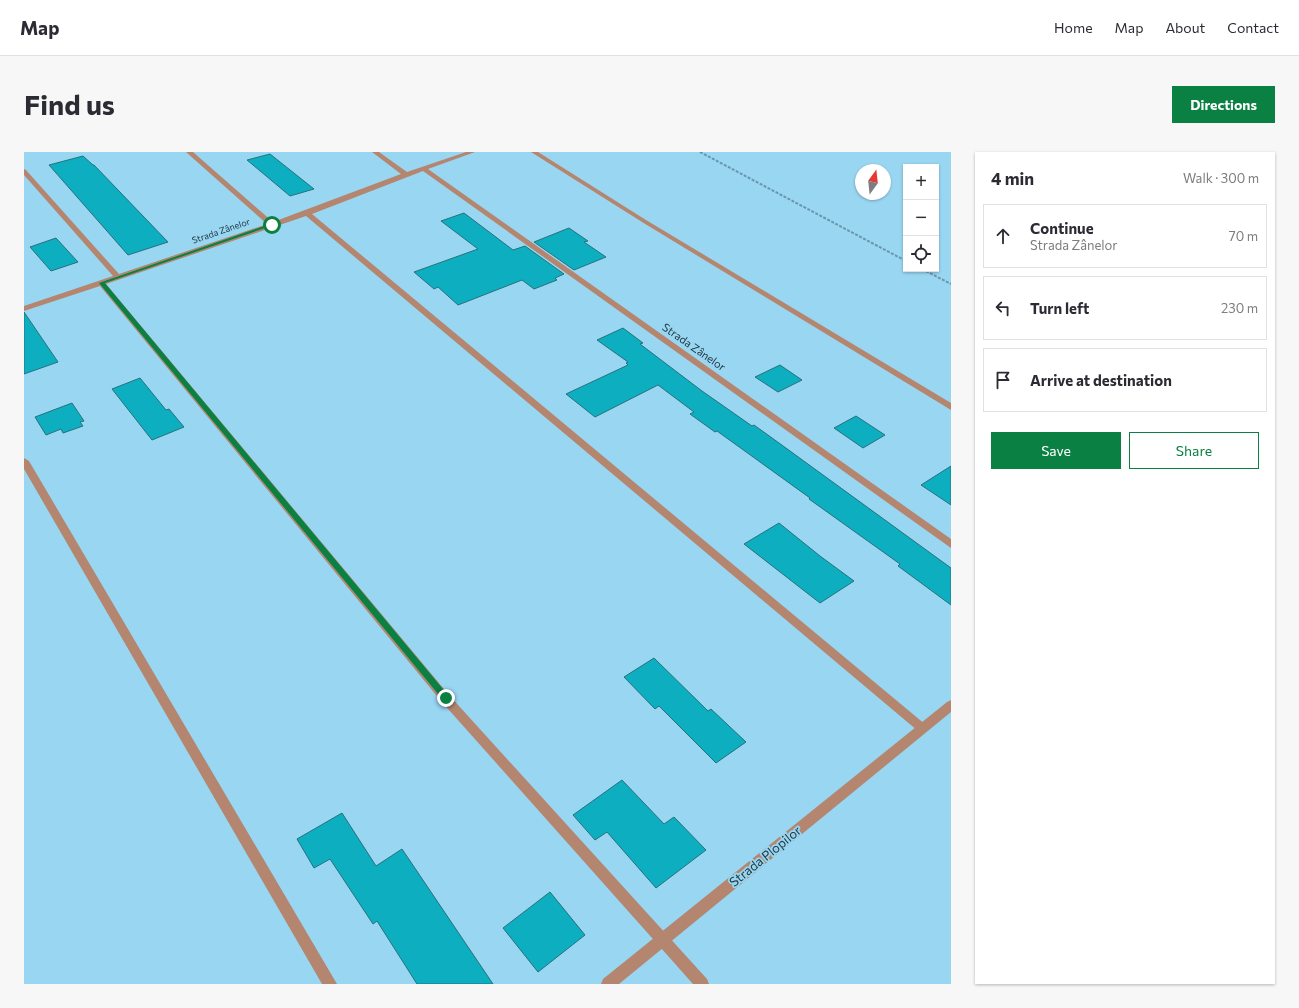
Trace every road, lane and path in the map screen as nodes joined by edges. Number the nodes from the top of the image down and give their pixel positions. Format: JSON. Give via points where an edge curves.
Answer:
{"nodes":[{"id":1,"x":189,"y":152,"type":"edge"},
{"id":2,"x":375,"y":152,"type":"edge"},
{"id":3,"x":472,"y":152,"type":"edge"},
{"id":4,"x":534,"y":152,"type":"edge"},
{"id":5,"x":700,"y":152,"type":"edge"},
{"id":6,"x":423,"y":168,"type":"junction"},
{"id":7,"x":24,"y":171,"type":"edge"},
{"id":8,"x":406,"y":174,"type":"junction"},
{"id":9,"x":307,"y":213,"type":"junction"},
{"id":10,"x":272,"y":225,"type":"junction"},
{"id":11,"x":903,"y":258,"type":"edge"},
{"id":12,"x":928,"y":272,"type":"edge"},
{"id":13,"x":118,"y":277,"type":"junction"},
{"id":14,"x":102,"y":283,"type":"junction"},
{"id":15,"x":951,"y":284,"type":"edge"},
{"id":16,"x":24,"y":309,"type":"edge"},
{"id":17,"x":951,"y":407,"type":"edge"},
{"id":18,"x":24,"y":462,"type":"edge"},
{"id":19,"x":951,"y":544,"type":"edge"},
{"id":20,"x":951,"y":705,"type":"edge"},
{"id":21,"x":922,"y":728,"type":"junction"},
{"id":22,"x":663,"y":939,"type":"junction"},
{"id":23,"x":330,"y":984,"type":"edge"},
{"id":24,"x":608,"y":984,"type":"edge"},
{"id":25,"x":702,"y":984,"type":"edge"}],
"edges":[{"from":1,"to":10,"type":"street"},
{"from":2,"to":8,"type":"street"},
{"from":3,"to":6,"type":"street","name":"Strada Zânelor"},
{"from":4,"to":17,"type":"street"},
{"from":5,"to":11,"type":"path"},
{"from":6,"to":8,"type":"street","name":"Strada Zânelor"},
{"from":6,"to":19,"type":"street","name":"Strada Zânelor"},
{"from":7,"to":13,"type":"street"},
{"from":8,"to":9,"type":"street","name":"Strada Zânelor"},
{"from":9,"to":10,"type":"street","name":"Strada Zânelor"},
{"from":9,"to":21,"type":"street"},
{"from":10,"to":13,"type":"street","name":"Strada Zânelor"},
{"from":12,"to":15,"type":"path"},
{"from":13,"to":14,"type":"street","name":"Strada Zânelor"},
{"from":14,"to":16,"type":"street","name":"Strada Zânelor"},
{"from":14,"to":22,"type":"street","via":[[446,698]]},
{"from":18,"to":23,"type":"street"},
{"from":20,"to":21,"type":"street","name":"Strada Plopilor"},
{"from":21,"to":22,"type":"street","name":"Strada Plopilor"},
{"from":22,"to":24,"type":"street","name":"Strada Plopilor"},
{"from":22,"to":25,"type":"street"}]}
